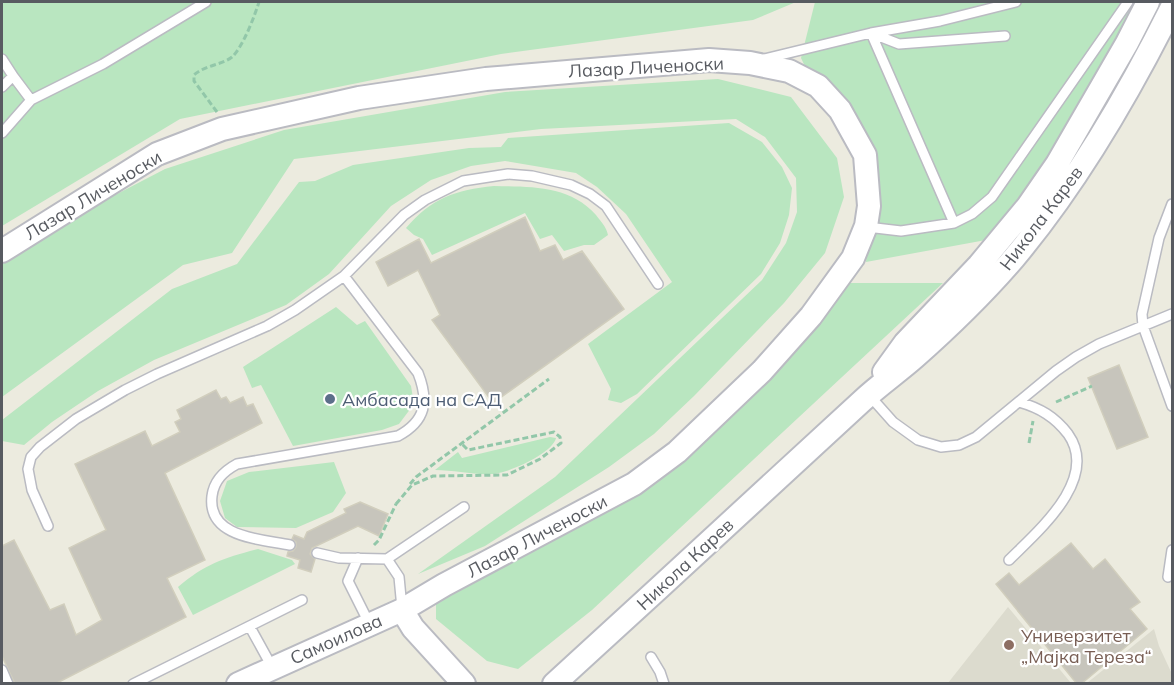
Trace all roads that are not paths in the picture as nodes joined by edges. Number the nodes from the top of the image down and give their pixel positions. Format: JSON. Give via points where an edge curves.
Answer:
{"nodes":[{"id":1,"x":206,"y":2,"type":"edge"},
{"id":2,"x":1016,"y":2,"type":"edge"},
{"id":3,"x":1128,"y":2,"type":"edge"},
{"id":4,"x":1149,"y":2,"type":"edge"},
{"id":5,"x":1173,"y":8,"type":"edge"},
{"id":6,"x":871,"y":33,"type":"junction"},
{"id":7,"x":1005,"y":36,"type":"dead end"},
{"id":8,"x":2,"y":59,"type":"edge"},
{"id":9,"x":750,"y":63,"type":"junction"},
{"id":10,"x":13,"y":76,"type":"junction"},
{"id":11,"x":2,"y":87,"type":"edge"},
{"id":12,"x":31,"y":100,"type":"junction"},
{"id":13,"x":2,"y":133,"type":"edge"},
{"id":14,"x":1173,"y":204,"type":"edge"},
{"id":15,"x":954,"y":223,"type":"junction"},
{"id":16,"x":866,"y":226,"type":"junction"},
{"id":17,"x":2,"y":251,"type":"edge"},
{"id":18,"x":344,"y":276,"type":"junction"},
{"id":19,"x":658,"y":284,"type":"dead end"},
{"id":20,"x":1173,"y":314,"type":"edge"},
{"id":21,"x":1143,"y":326,"type":"junction"},
{"id":22,"x":1168,"y":382,"type":"edge"},
{"id":23,"x":869,"y":395,"type":"junction"},
{"id":24,"x":1019,"y":402,"type":"junction"},
{"id":25,"x":1173,"y":406,"type":"edge"},
{"id":26,"x":464,"y":507,"type":"dead end"},
{"id":27,"x":48,"y":526,"type":"dead end"},
{"id":28,"x":290,"y":545,"type":"dead end"},
{"id":29,"x":1173,"y":549,"type":"edge"},
{"id":30,"x":317,"y":553,"type":"dead end"},
{"id":31,"x":358,"y":558,"type":"junction"},
{"id":32,"x":387,"y":559,"type":"junction"},
{"id":33,"x":1009,"y":560,"type":"dead end"},
{"id":34,"x":1168,"y":577,"type":"dead end"},
{"id":35,"x":302,"y":600,"type":"dead end"},
{"id":36,"x":402,"y":610,"type":"junction"},
{"id":37,"x":369,"y":624,"type":"junction"},
{"id":38,"x":250,"y":627,"type":"junction"},
{"id":39,"x":651,"y":657,"type":"dead end"},
{"id":40,"x":272,"y":668,"type":"junction"},
{"id":41,"x":2,"y":670,"type":"edge"},
{"id":42,"x":8,"y":684,"type":"edge"},
{"id":43,"x":133,"y":684,"type":"edge"},
{"id":44,"x":238,"y":684,"type":"edge"},
{"id":45,"x":464,"y":684,"type":"edge"},
{"id":46,"x":554,"y":684,"type":"edge"},
{"id":47,"x":664,"y":684,"type":"edge"}],
"edges":[{"from":1,"to":12,"type":"lane","via":[[103,64]]},
{"from":2,"to":6,"type":"lane"},
{"from":3,"to":15,"type":"lane","via":[[992,197]]},
{"from":4,"to":23,"type":"street","name":"Никола Карев","via":[[1057,164],[1034,197],[979,265],[905,343]]},
{"from":5,"to":23,"type":"street","name":"Никола Карев","via":[[1092,149],[1014,257],[938,336]]},
{"from":6,"to":7,"type":"lane","via":[[899,44]]},
{"from":6,"to":9,"type":"lane"},
{"from":6,"to":15,"type":"lane"},
{"from":8,"to":10,"type":"lane"},
{"from":9,"to":16,"type":"street","name":"Лазар Личеноски","via":[[789,71],[818,86],[840,110],[865,155],[869,206]]},
{"from":9,"to":17,"type":"street","name":"Лазар Личеноски","via":[[709,60],[486,79],[359,98],[222,129],[157,154]]},
{"from":10,"to":11,"type":"lane"},
{"from":10,"to":12,"type":"lane"},
{"from":12,"to":13,"type":"lane"},
{"from":14,"to":21,"type":"lane","via":[[1159,238],[1144,295]]},
{"from":15,"to":16,"type":"lane","via":[[901,231]]},
{"from":16,"to":36,"type":"street","name":"Лазар Личеноски","via":[[853,258],[811,316],[762,371],[677,452],[634,484]]},
{"from":18,"to":19,"type":"lane","via":[[404,215],[425,200],[463,181],[508,174],[551,180],[590,194],[606,206]]},
{"from":18,"to":27,"type":"lane","via":[[322,294],[267,326],[157,374],[100,404],[40,447],[31,457],[28,469],[32,490]]},
{"from":18,"to":28,"type":"lane","via":[[418,373],[424,404],[415,424],[398,436],[237,464],[218,478],[212,508],[222,527]]},
{"from":20,"to":21,"type":"lane"},
{"from":21,"to":22,"type":"lane"},
{"from":21,"to":24,"type":"lane","via":[[1076,357]]},
{"from":22,"to":25,"type":"lane"},
{"from":23,"to":24,"type":"lane","via":[[909,435],[941,447],[959,445],[976,437]]},
{"from":23,"to":46,"type":"street","name":"Никола Карев"},
{"from":24,"to":33,"type":"lane","via":[[1042,410],[1058,422],[1075,447],[1077,465],[1064,500]]},
{"from":26,"to":32,"type":"lane"},
{"from":29,"to":34,"type":"lane"},
{"from":30,"to":31,"type":"lane"},
{"from":31,"to":32,"type":"lane"},
{"from":31,"to":37,"type":"lane","via":[[348,581]]},
{"from":32,"to":36,"type":"lane","via":[[399,577]]},
{"from":35,"to":38,"type":"lane"},
{"from":36,"to":37,"type":"street","name":"Самоилова"},
{"from":36,"to":45,"type":"street","via":[[413,628]]},
{"from":37,"to":40,"type":"street","name":"Самоилова"},
{"from":38,"to":40,"type":"lane"},
{"from":38,"to":43,"type":"lane"},
{"from":39,"to":47,"type":"lane"},
{"from":40,"to":44,"type":"street","name":"Самоилова"},
{"from":41,"to":42,"type":"lane"}]}
